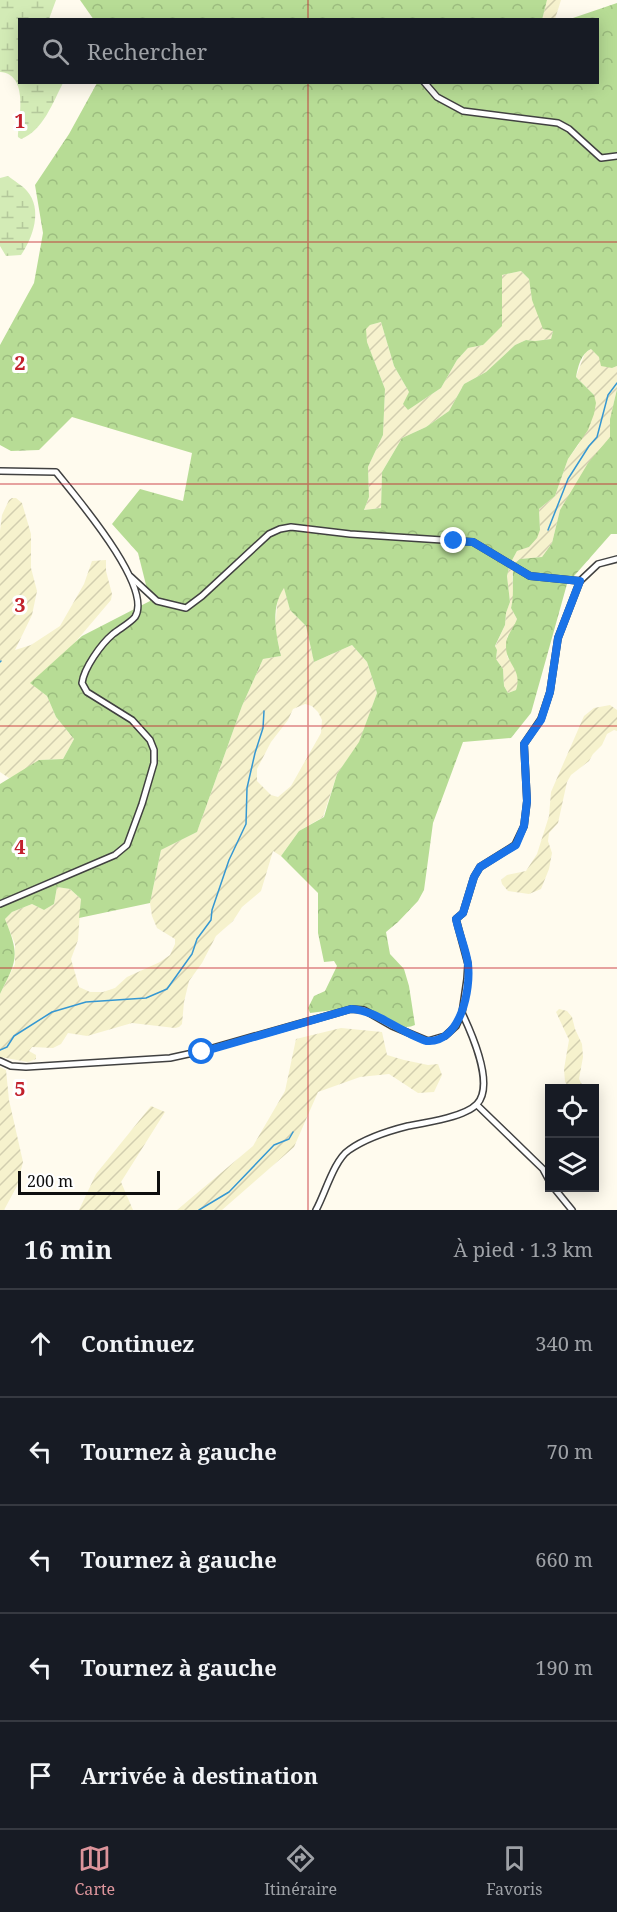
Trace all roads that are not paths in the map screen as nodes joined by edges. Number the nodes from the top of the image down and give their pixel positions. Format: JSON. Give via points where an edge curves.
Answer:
{"nodes":[{"id":1,"x":426,"y":84,"type":"edge"},
{"id":2,"x":617,"y":156,"type":"edge"},
{"id":3,"x":0,"y":471,"type":"edge"},
{"id":4,"x":617,"y":559,"type":"edge"},
{"id":5,"x":131,"y":577,"type":"junction"},
{"id":6,"x":580,"y":581,"type":"junction"},
{"id":7,"x":0,"y":904,"type":"edge"},
{"id":8,"x":462,"y":1013,"type":"junction"},
{"id":9,"x":0,"y":1061,"type":"edge"},
{"id":10,"x":477,"y":1105,"type":"junction"},
{"id":11,"x":545,"y":1173,"type":"edge"},
{"id":12,"x":557,"y":1192,"type":"edge"},
{"id":13,"x":316,"y":1210,"type":"edge"},
{"id":14,"x":572,"y":1210,"type":"edge"}],
"edges":[{"from":1,"to":2,"type":"street","via":[[437,97],[463,111],[558,123],[601,158]]},
{"from":3,"to":5,"type":"street","via":[[56,472]]},
{"from":4,"to":6,"type":"street","via":[[598,564]]},
{"from":5,"to":6,"type":"street","via":[[158,601],[186,608],[269,534],[291,527],[473,542],[530,576]]},
{"from":5,"to":7,"type":"street","via":[[137,605],[135,617],[110,636],[83,672],[82,683],[87,692],[132,720],[154,750],[142,804],[126,845],[115,855]]},
{"from":6,"to":8,"type":"street","via":[[558,638],[550,692],[541,720],[524,744],[524,826],[516,845],[480,867],[463,913],[456,919],[468,964]]},
{"from":8,"to":9,"type":"street","via":[[445,1036],[428,1041],[364,1010],[351,1009],[170,1058],[26,1067]]},
{"from":8,"to":10,"type":"street","via":[[479,1049],[483,1081]]},
{"from":10,"to":11,"type":"street"},
{"from":10,"to":13,"type":"street","via":[[437,1121],[380,1134],[347,1151]]},
{"from":12,"to":14,"type":"street"}]}
